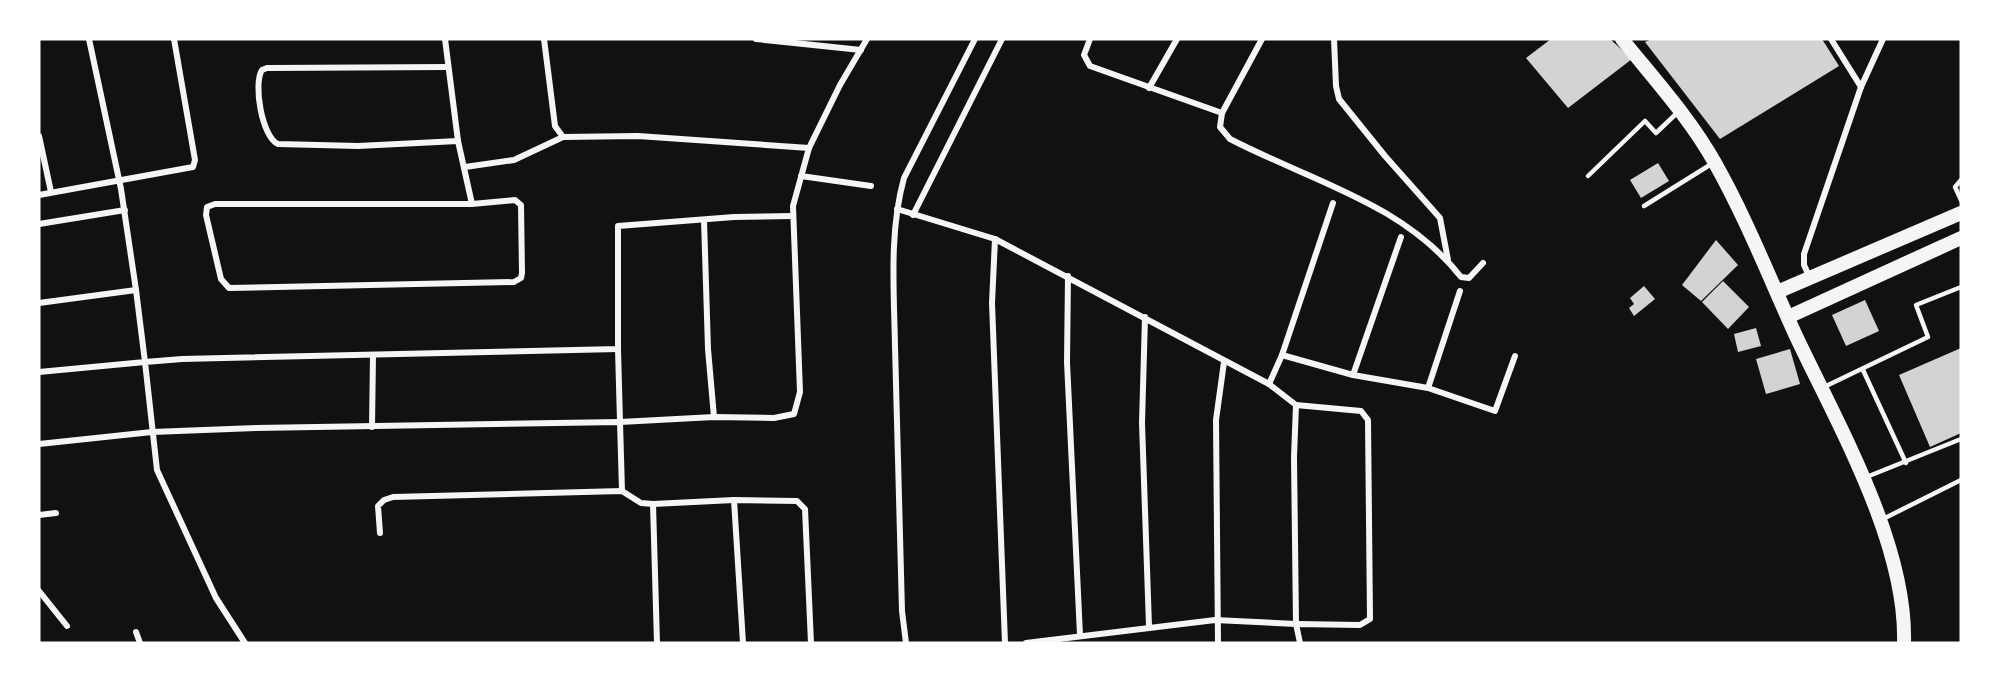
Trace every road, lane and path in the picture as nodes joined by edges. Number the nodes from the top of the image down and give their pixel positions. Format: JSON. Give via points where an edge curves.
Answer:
{"nodes":[{"id":1,"x":89,"y":39,"type":"edge"},
{"id":2,"x":174,"y":39,"type":"edge"},
{"id":3,"x":445,"y":39,"type":"edge"},
{"id":4,"x":544,"y":39,"type":"edge"},
{"id":5,"x":756,"y":39,"type":"edge"},
{"id":6,"x":867,"y":39,"type":"edge"},
{"id":7,"x":975,"y":39,"type":"edge"},
{"id":8,"x":1002,"y":39,"type":"edge"},
{"id":9,"x":1090,"y":39,"type":"edge"},
{"id":10,"x":1177,"y":39,"type":"edge"},
{"id":11,"x":1262,"y":39,"type":"edge"},
{"id":12,"x":1334,"y":39,"type":"edge"},
{"id":13,"x":1622,"y":39,"type":"edge"},
{"id":14,"x":1831,"y":39,"type":"edge"},
{"id":15,"x":1883,"y":39,"type":"edge"},
{"id":16,"x":861,"y":50,"type":"junction"},
{"id":17,"x":448,"y":67,"type":"junction"},
{"id":18,"x":1862,"y":87,"type":"junction"},
{"id":19,"x":1149,"y":88,"type":"junction"},
{"id":20,"x":1680,"y":110,"type":"junction"},
{"id":21,"x":1222,"y":112,"type":"junction"},
{"id":22,"x":39,"y":136,"type":"edge"},
{"id":23,"x":563,"y":137,"type":"junction"},
{"id":24,"x":458,"y":141,"type":"junction"},
{"id":25,"x":809,"y":148,"type":"junction"},
{"id":26,"x":1715,"y":162,"type":"junction"},
{"id":27,"x":465,"y":167,"type":"junction"},
{"id":28,"x":801,"y":176,"type":"junction"},
{"id":29,"x":1588,"y":176,"type":"dead end"},
{"id":30,"x":118,"y":179,"type":"junction"},
{"id":31,"x":1961,"y":180,"type":"edge"},
{"id":32,"x":871,"y":186,"type":"dead end"},
{"id":33,"x":51,"y":192,"type":"junction"},
{"id":34,"x":39,"y":195,"type":"edge"},
{"id":35,"x":1961,"y":200,"type":"edge"},
{"id":36,"x":1333,"y":203,"type":"dead end"},
{"id":37,"x":472,"y":204,"type":"junction"},
{"id":38,"x":1644,"y":206,"type":"dead end"},
{"id":39,"x":897,"y":209,"type":"junction"},
{"id":40,"x":125,"y":210,"type":"junction"},
{"id":41,"x":1961,"y":213,"type":"edge"},
{"id":42,"x":914,"y":215,"type":"junction"},
{"id":43,"x":793,"y":216,"type":"junction"},
{"id":44,"x":704,"y":220,"type":"junction"},
{"id":45,"x":39,"y":224,"type":"edge"},
{"id":46,"x":1401,"y":237,"type":"dead end"},
{"id":47,"x":1961,"y":238,"type":"edge"},
{"id":48,"x":995,"y":239,"type":"junction"},
{"id":49,"x":1449,"y":261,"type":"junction"},
{"id":50,"x":1483,"y":263,"type":"dead end"},
{"id":51,"x":1068,"y":276,"type":"junction"},
{"id":52,"x":1810,"y":278,"type":"junction"},
{"id":53,"x":1961,"y":287,"type":"edge"},
{"id":54,"x":136,"y":290,"type":"junction"},
{"id":55,"x":1460,"y":291,"type":"dead end"},
{"id":56,"x":1777,"y":292,"type":"junction"},
{"id":57,"x":39,"y":303,"type":"edge"},
{"id":58,"x":1145,"y":317,"type":"junction"},
{"id":59,"x":1788,"y":317,"type":"junction"},
{"id":60,"x":618,"y":349,"type":"junction"},
{"id":61,"x":373,"y":355,"type":"junction"},
{"id":62,"x":1282,"y":355,"type":"junction"},
{"id":63,"x":1515,"y":356,"type":"dead end"},
{"id":64,"x":145,"y":362,"type":"junction"},
{"id":65,"x":1224,"y":362,"type":"junction"},
{"id":66,"x":1863,"y":370,"type":"junction"},
{"id":67,"x":39,"y":372,"type":"edge"},
{"id":68,"x":1353,"y":375,"type":"junction"},
{"id":69,"x":1269,"y":384,"type":"junction"},
{"id":70,"x":1428,"y":388,"type":"junction"},
{"id":71,"x":1821,"y":389,"type":"junction"},
{"id":72,"x":1296,"y":405,"type":"junction"},
{"id":73,"x":714,"y":417,"type":"junction"},
{"id":74,"x":620,"y":422,"type":"junction"},
{"id":75,"x":372,"y":427,"type":"junction"},
{"id":76,"x":152,"y":432,"type":"junction"},
{"id":77,"x":1961,"y":439,"type":"edge"},
{"id":78,"x":39,"y":444,"type":"edge"},
{"id":79,"x":1906,"y":463,"type":"junction"},
{"id":80,"x":1862,"y":479,"type":"junction"},
{"id":81,"x":1961,"y":480,"type":"edge"},
{"id":82,"x":622,"y":491,"type":"junction"},
{"id":83,"x":734,"y":500,"type":"junction"},
{"id":84,"x":653,"y":504,"type":"junction"},
{"id":85,"x":56,"y":513,"type":"dead end"},
{"id":86,"x":39,"y":515,"type":"edge"},
{"id":87,"x":1881,"y":521,"type":"junction"},
{"id":88,"x":380,"y":533,"type":"dead end"},
{"id":89,"x":39,"y":591,"type":"edge"},
{"id":90,"x":1215,"y":620,"type":"junction"},
{"id":91,"x":67,"y":626,"type":"dead end"},
{"id":92,"x":1149,"y":626,"type":"junction"},
{"id":93,"x":1297,"y":627,"type":"junction"},
{"id":94,"x":136,"y":632,"type":"dead end"},
{"id":95,"x":1080,"y":635,"type":"junction"},
{"id":96,"x":140,"y":643,"type":"edge"},
{"id":97,"x":245,"y":643,"type":"edge"},
{"id":98,"x":657,"y":643,"type":"edge"},
{"id":99,"x":743,"y":643,"type":"edge"},
{"id":100,"x":812,"y":643,"type":"edge"},
{"id":101,"x":906,"y":643,"type":"edge"},
{"id":102,"x":1005,"y":643,"type":"edge"},
{"id":103,"x":1026,"y":643,"type":"edge"},
{"id":104,"x":1218,"y":643,"type":"edge"},
{"id":105,"x":1300,"y":643,"type":"edge"},
{"id":106,"x":1904,"y":643,"type":"edge"}],
"edges":[{"from":1,"to":30,"type":"street"},
{"from":2,"to":30,"type":"street","via":[[194,165]]},
{"from":3,"to":17,"type":"street"},
{"from":4,"to":23,"type":"street","via":[[555,126]]},
{"from":5,"to":16,"type":"street"},
{"from":6,"to":16,"type":"street"},
{"from":7,"to":39,"type":"street","via":[[902,187]]},
{"from":8,"to":42,"type":"street"},
{"from":9,"to":19,"type":"street","via":[[1084,55],[1090,66]]},
{"from":10,"to":19,"type":"street"},
{"from":11,"to":21,"type":"street"},
{"from":12,"to":49,"type":"street","via":[[1339,99],[1440,218]]},
{"from":13,"to":20,"type":"main road"},
{"from":14,"to":18,"type":"street"},
{"from":15,"to":18,"type":"street"},
{"from":16,"to":25,"type":"street"},
{"from":17,"to":24,"type":"street"},
{"from":17,"to":24,"type":"street","via":[[267,68],[257,82],[267,134],[278,144],[358,146]]},
{"from":18,"to":52,"type":"street","via":[[1804,254]]},
{"from":19,"to":21,"type":"street"},
{"from":20,"to":26,"type":"main road"},
{"from":20,"to":29,"type":"lane","via":[[1656,133],[1645,122]]},
{"from":21,"to":49,"type":"street","via":[[1220,127],[1230,139],[1374,204],[1420,235]]},
{"from":22,"to":33,"type":"street"},
{"from":23,"to":25,"type":"street","via":[[638,136]]},
{"from":23,"to":27,"type":"street","via":[[514,160]]},
{"from":24,"to":27,"type":"street"},
{"from":25,"to":28,"type":"street"},
{"from":26,"to":38,"type":"lane"},
{"from":26,"to":56,"type":"main road"},
{"from":27,"to":37,"type":"street"},
{"from":28,"to":32,"type":"street"},
{"from":28,"to":43,"type":"street"},
{"from":30,"to":33,"type":"street"},
{"from":30,"to":40,"type":"street"},
{"from":31,"to":35,"type":"lane","via":[[1955,187]]},
{"from":33,"to":34,"type":"street"},
{"from":36,"to":62,"type":"street"},
{"from":37,"to":37,"type":"street","via":[[215,204],[207,207],[206,215],[221,279],[229,288],[518,281],[522,276],[520,203],[515,200]]},
{"from":39,"to":42,"type":"street"},
{"from":39,"to":101,"type":"street","via":[[894,241],[902,611]]},
{"from":40,"to":45,"type":"street"},
{"from":40,"to":54,"type":"street"},
{"from":41,"to":52,"type":"main road"},
{"from":42,"to":48,"type":"street"},
{"from":43,"to":44,"type":"street"},
{"from":43,"to":73,"type":"street","via":[[800,392],[797,409],[789,416],[774,418]]},
{"from":44,"to":60,"type":"street","via":[[623,224],[616,228]]},
{"from":44,"to":73,"type":"street"},
{"from":46,"to":68,"type":"street"},
{"from":47,"to":59,"type":"main road"},
{"from":48,"to":51,"type":"street"},
{"from":48,"to":102,"type":"street","via":[[993,323]]},
{"from":49,"to":50,"type":"street","via":[[1465,279]]},
{"from":51,"to":58,"type":"street"},
{"from":51,"to":95,"type":"street","via":[[1066,362]]},
{"from":52,"to":56,"type":"main road"},
{"from":53,"to":66,"type":"lane","via":[[1916,305],[1928,337]]},
{"from":54,"to":57,"type":"street"},
{"from":54,"to":64,"type":"street"},
{"from":55,"to":70,"type":"street"},
{"from":56,"to":59,"type":"main road"},
{"from":58,"to":65,"type":"street"},
{"from":58,"to":92,"type":"street","via":[[1142,423]]},
{"from":59,"to":71,"type":"main road"},
{"from":60,"to":61,"type":"street"},
{"from":60,"to":74,"type":"street"},
{"from":61,"to":64,"type":"street"},
{"from":61,"to":75,"type":"street"},
{"from":62,"to":68,"type":"street"},
{"from":62,"to":69,"type":"street"},
{"from":63,"to":70,"type":"street","via":[[1495,411]]},
{"from":64,"to":67,"type":"street"},
{"from":64,"to":76,"type":"street"},
{"from":65,"to":69,"type":"street"},
{"from":65,"to":90,"type":"street","via":[[1216,420]]},
{"from":66,"to":71,"type":"lane"},
{"from":66,"to":79,"type":"lane"},
{"from":68,"to":70,"type":"street"},
{"from":69,"to":72,"type":"street"},
{"from":71,"to":80,"type":"main road"},
{"from":72,"to":93,"type":"street"},
{"from":72,"to":93,"type":"street","via":[[1361,411],[1368,420],[1370,619],[1360,626]]},
{"from":73,"to":74,"type":"street"},
{"from":74,"to":75,"type":"street"},
{"from":74,"to":82,"type":"street"},
{"from":75,"to":76,"type":"street"},
{"from":76,"to":78,"type":"street"},
{"from":76,"to":97,"type":"street","via":[[157,471],[172,508],[216,598]]},
{"from":77,"to":79,"type":"lane"},
{"from":79,"to":80,"type":"lane","via":[[1896,463]]},
{"from":80,"to":87,"type":"main road"},
{"from":81,"to":87,"type":"lane"},
{"from":82,"to":84,"type":"street","via":[[641,503]]},
{"from":82,"to":88,"type":"street","via":[[393,497],[378,506]]},
{"from":83,"to":84,"type":"street"},
{"from":83,"to":99,"type":"street"},
{"from":83,"to":100,"type":"street","via":[[790,499],[802,503],[807,526]]},
{"from":84,"to":98,"type":"street"},
{"from":85,"to":86,"type":"street"},
{"from":87,"to":106,"type":"main road","via":[[1902,597]]},
{"from":89,"to":91,"type":"street"},
{"from":90,"to":92,"type":"street"},
{"from":90,"to":93,"type":"street"},
{"from":90,"to":104,"type":"street"},
{"from":92,"to":95,"type":"street"},
{"from":93,"to":105,"type":"street"},
{"from":94,"to":96,"type":"street"},
{"from":95,"to":103,"type":"street"}]}
